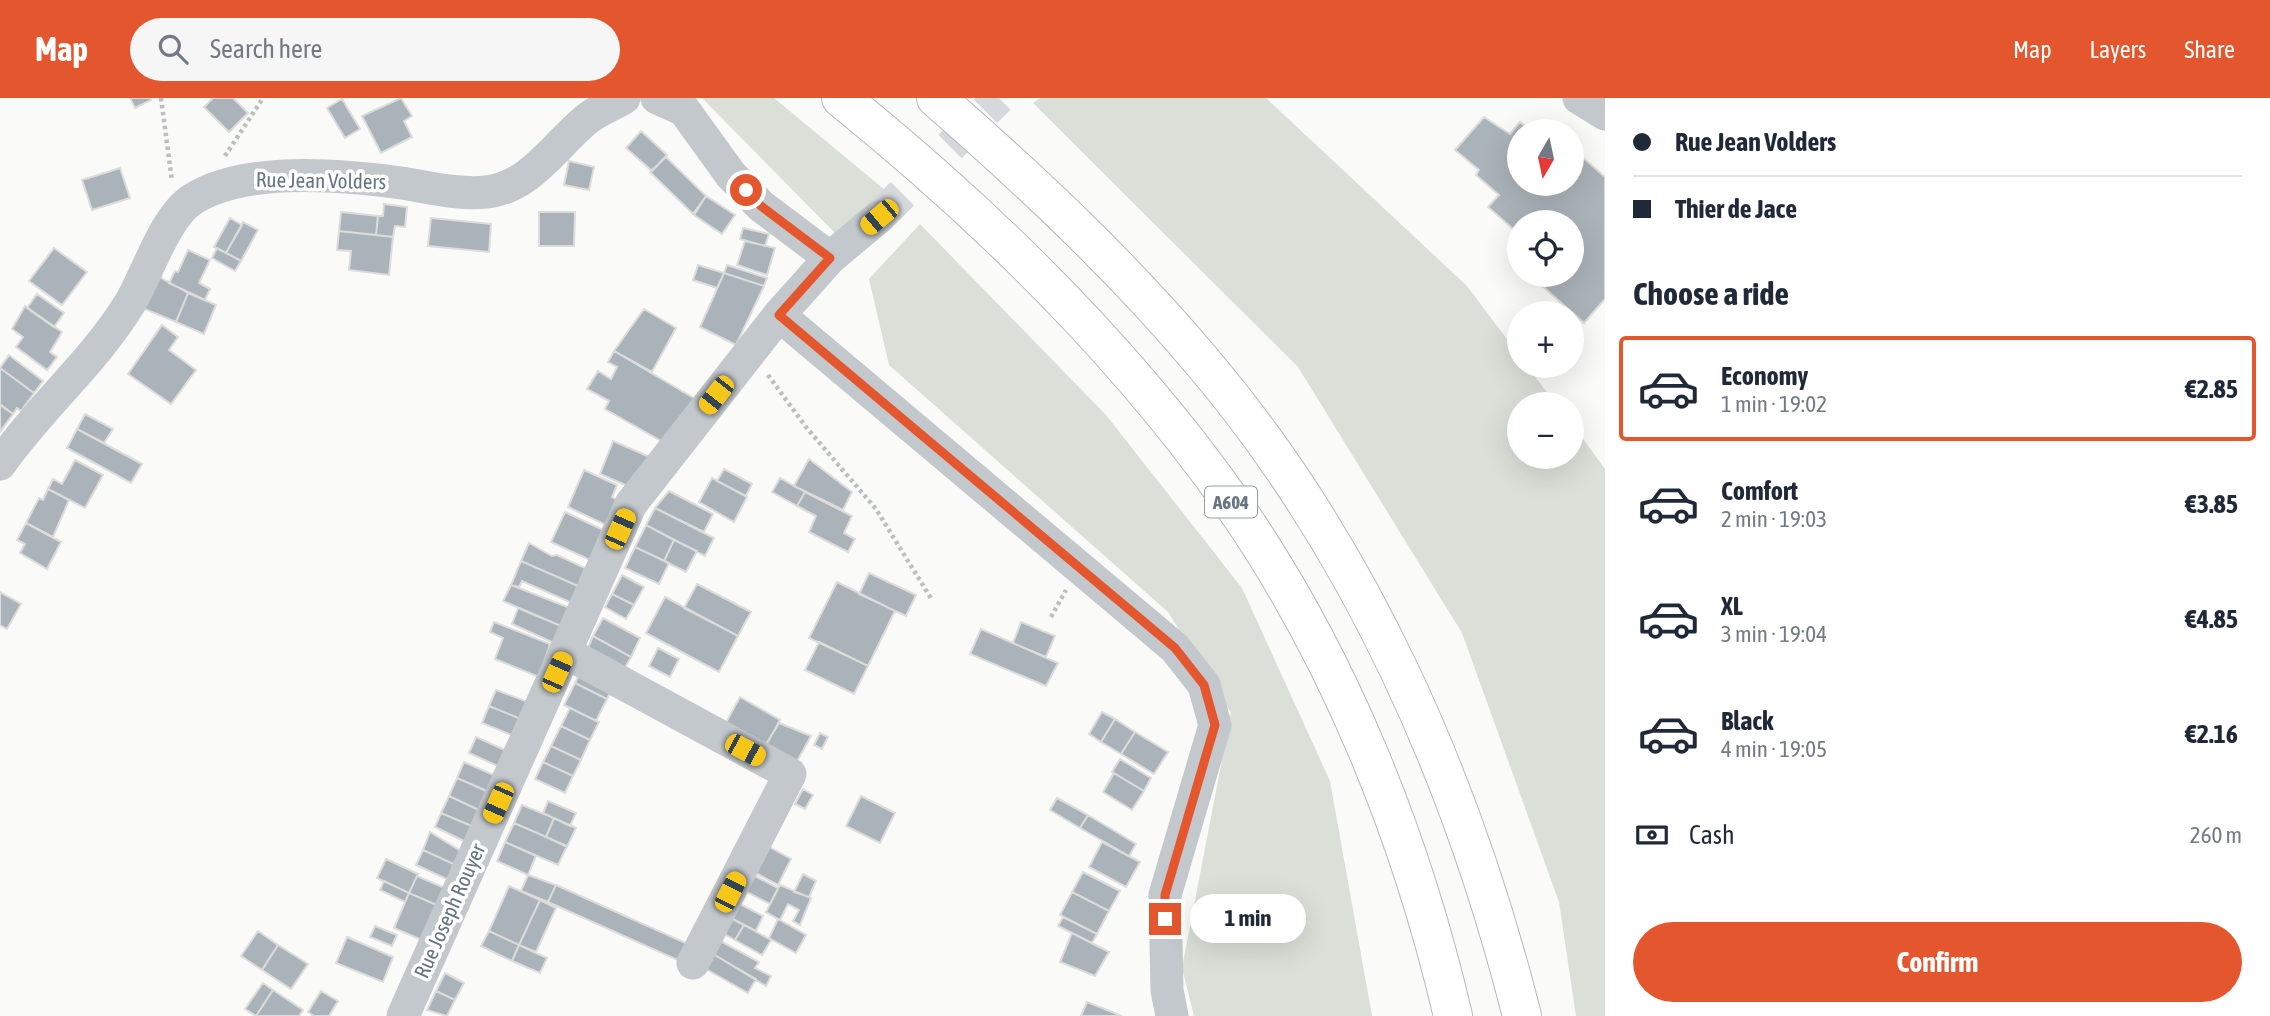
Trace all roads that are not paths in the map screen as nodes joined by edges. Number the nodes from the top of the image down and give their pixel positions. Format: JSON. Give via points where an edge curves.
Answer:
{"nodes":[{"id":1,"x":624,"y":98,"type":"edge"},
{"id":2,"x":657,"y":98,"type":"edge"},
{"id":3,"x":841,"y":98,"type":"edge"},
{"id":4,"x":936,"y":98,"type":"edge"},
{"id":5,"x":1579,"y":98,"type":"edge"},
{"id":6,"x":1605,"y":114,"type":"edge"},
{"id":7,"x":879,"y":217,"type":"tunnel mouth"},
{"id":8,"x":830,"y":258,"type":"junction"},
{"id":9,"x":779,"y":315,"type":"junction"},
{"id":10,"x":0,"y":464,"type":"edge"},
{"id":11,"x":565,"y":652,"type":"junction"},
{"id":12,"x":693,"y":963,"type":"dead end"},
{"id":13,"x":403,"y":1016,"type":"edge"},
{"id":14,"x":1172,"y":1016,"type":"edge"},
{"id":15,"x":1453,"y":1016,"type":"edge"},
{"id":16,"x":1522,"y":1016,"type":"edge"}],
"edges":[{"from":1,"to":10,"type":"street","name":"Rue Jean Volders","via":[[589,117],[543,164],[498,190],[465,191],[383,181],[246,178],[190,200],[176,216],[108,337],[29,423]]},
{"from":2,"to":8,"type":"street","via":[[684,110],[731,175],[761,206]]},
{"from":3,"to":15,"type":"highway","number":"A604","via":[[989,228],[1081,319],[1233,505],[1298,610],[1354,723],[1401,834]]},
{"from":4,"to":16,"type":"highway","via":[[1032,182],[1123,273],[1206,365],[1281,464],[1351,577],[1409,692],[1459,809],[1502,935]]},
{"from":5,"to":6,"type":"street"},
{"from":7,"to":8,"type":"street","name":"Rue Joseph Rouyer"},
{"from":8,"to":9,"type":"street","name":"Rue Joseph Rouyer"},
{"from":9,"to":11,"type":"street","name":"Rue Joseph Rouyer","via":[[631,504]]},
{"from":9,"to":14,"type":"street","via":[[1175,648],[1204,685],[1215,725],[1165,895]]},
{"from":11,"to":12,"type":"street","via":[[790,774]]},
{"from":11,"to":13,"type":"street","name":"Rue Joseph Rouyer"}]}
